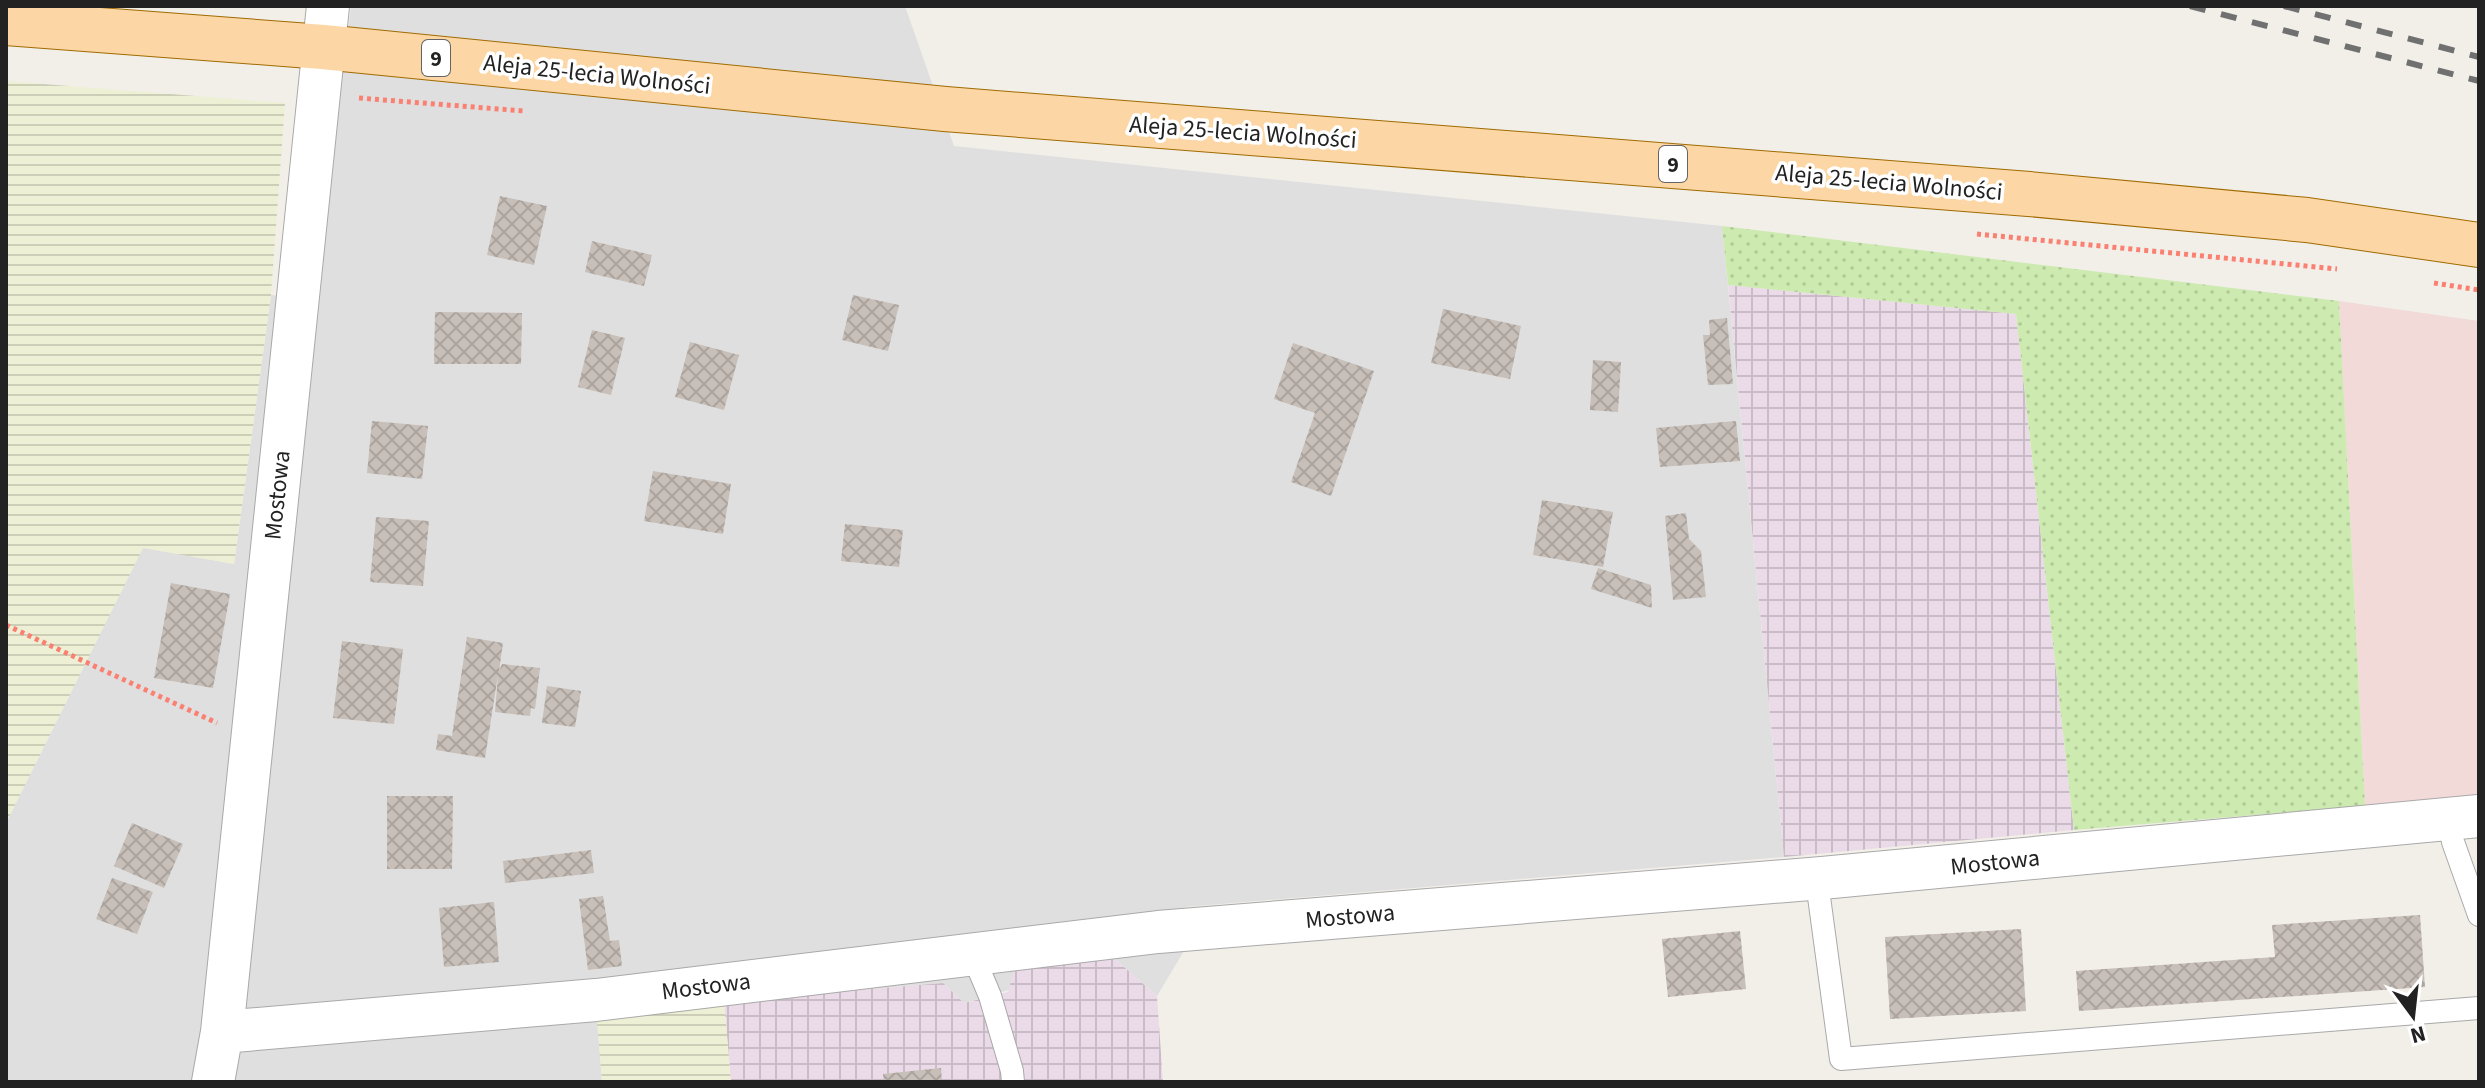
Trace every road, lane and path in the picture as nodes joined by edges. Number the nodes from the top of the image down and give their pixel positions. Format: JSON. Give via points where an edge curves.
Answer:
{"nodes":[{"id":1,"x":6,"y":23,"type":"edge"},
{"id":2,"x":325,"y":26,"type":"edge"},
{"id":3,"x":2479,"y":245,"type":"edge"},
{"id":4,"x":6,"y":625,"type":"edge"},
{"id":5,"x":253,"y":731,"type":"junction"},
{"id":6,"x":2464,"y":817,"type":"edge"},
{"id":7,"x":1822,"y":878,"type":"junction"},
{"id":8,"x":2479,"y":915,"type":"edge"},
{"id":9,"x":972,"y":953,"type":"junction"},
{"id":10,"x":2479,"y":1008,"type":"edge"},
{"id":11,"x":222,"y":1032,"type":"junction"},
{"id":12,"x":213,"y":1082,"type":"edge"},
{"id":13,"x":1013,"y":1082,"type":"edge"}],
"edges":[{"from":1,"to":2,"type":"main road","name":"Aleja 25-lecia Wolności","number":"9"},
{"from":2,"to":3,"type":"main road","name":"Aleja 25-lecia Wolności","number":"9","via":[[945,109],[2044,195],[2307,220]]},
{"from":2,"to":5,"type":"street","name":"Mostowa"},
{"from":4,"to":5,"type":"path","via":[[219,724]]},
{"from":5,"to":11,"type":"street","name":"Mostowa"},
{"from":6,"to":7,"type":"street","name":"Mostowa"},
{"from":6,"to":8,"type":"lane","via":[[2453,842]]},
{"from":7,"to":9,"type":"street","name":"Mostowa","via":[[1174,930]]},
{"from":7,"to":10,"type":"lane","via":[[1819,897],[1841,1059]]},
{"from":9,"to":11,"type":"street","name":"Mostowa","via":[[596,1000]]},
{"from":9,"to":13,"type":"lane","via":[[990,996]]},
{"from":11,"to":12,"type":"street","name":"Mostowa"}]}
